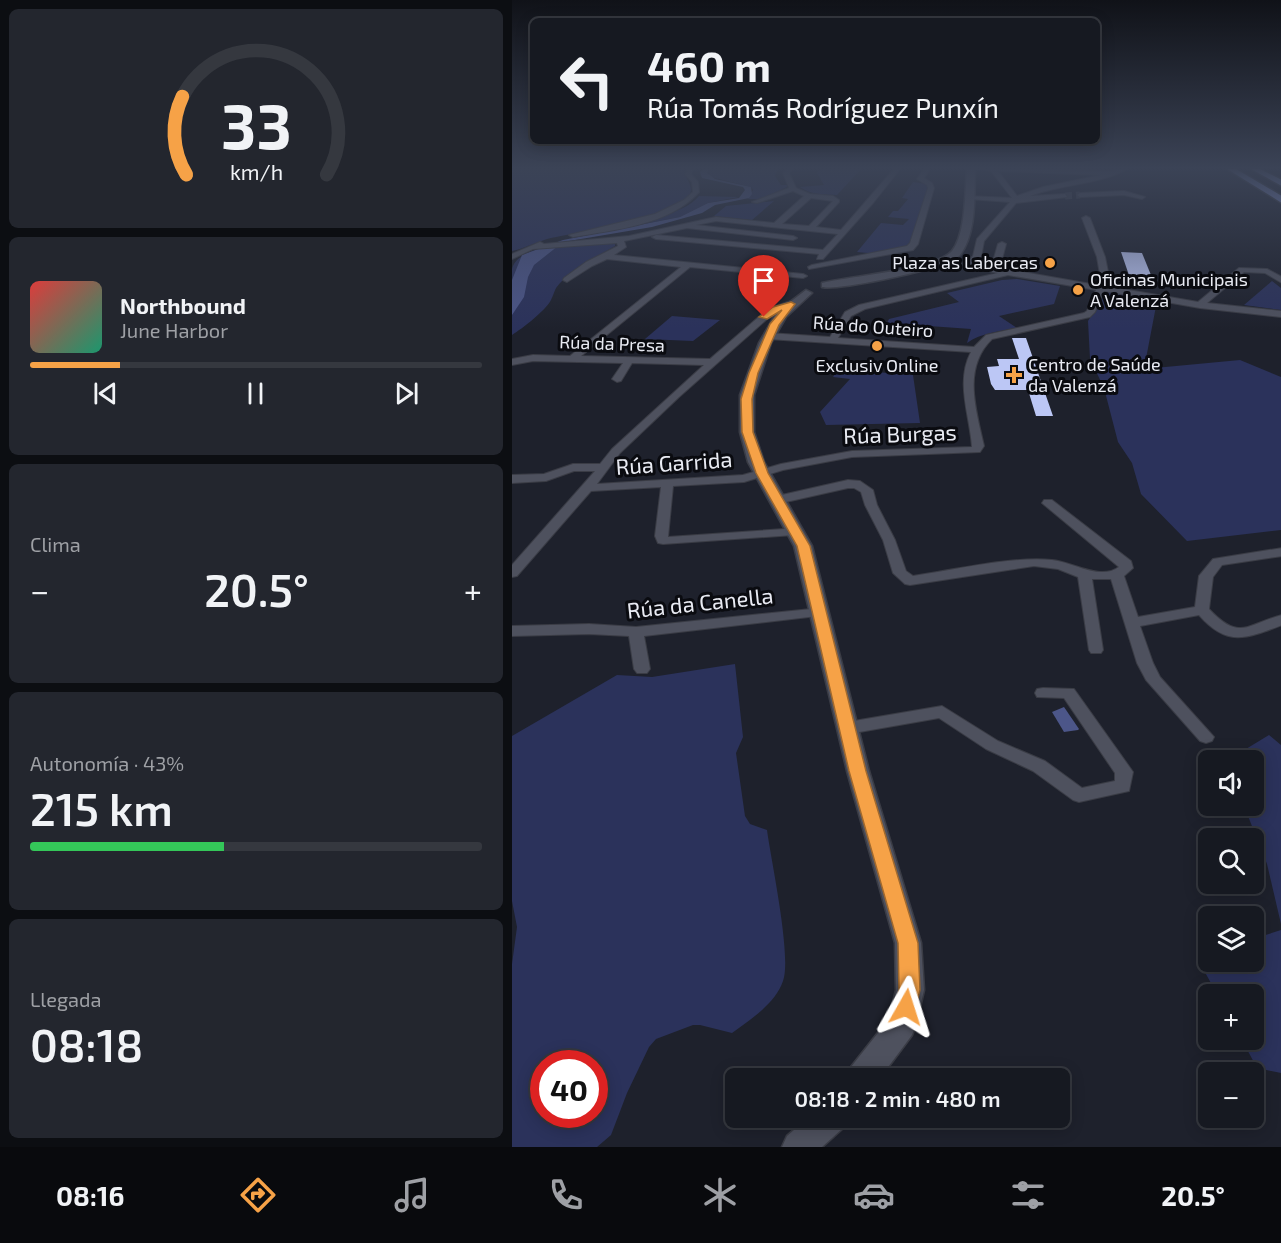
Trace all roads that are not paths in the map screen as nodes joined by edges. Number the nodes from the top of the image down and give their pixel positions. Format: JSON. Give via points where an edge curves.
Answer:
{"nodes":[{"id":1,"x":627,"y":223,"type":"edge"},
{"id":2,"x":699,"y":223,"type":"edge"},
{"id":3,"x":751,"y":223,"type":"edge"},
{"id":4,"x":779,"y":223,"type":"edge"},
{"id":5,"x":816,"y":223,"type":"edge"},
{"id":6,"x":851,"y":223,"type":"edge"},
{"id":7,"x":921,"y":223,"type":"edge"},
{"id":8,"x":965,"y":223,"type":"edge"},
{"id":9,"x":996,"y":223,"type":"edge"},
{"id":10,"x":1088,"y":223,"type":"edge"},
{"id":11,"x":776,"y":225,"type":"junction"},
{"id":12,"x":683,"y":226,"type":"junction"},
{"id":13,"x":810,"y":229,"type":"junction"},
{"id":14,"x":843,"y":232,"type":"junction"},
{"id":15,"x":645,"y":237,"type":"junction"},
{"id":16,"x":792,"y":238,"type":"dead end"},
{"id":17,"x":614,"y":240,"type":"junction"},
{"id":18,"x":1002,"y":244,"type":"dead end"},
{"id":19,"x":532,"y":247,"type":"junction"},
{"id":20,"x":622,"y":247,"type":"junction"},
{"id":21,"x":824,"y":252,"type":"junction"},
{"id":22,"x":512,"y":257,"type":"edge"},
{"id":23,"x":606,"y":257,"type":"junction"},
{"id":24,"x":942,"y":261,"type":"junction"},
{"id":25,"x":688,"y":265,"type":"junction"},
{"id":26,"x":969,"y":265,"type":"junction"},
{"id":27,"x":812,"y":267,"type":"junction"},
{"id":28,"x":989,"y":269,"type":"junction"},
{"id":29,"x":1011,"y":273,"type":"junction"},
{"id":30,"x":567,"y":280,"type":"dead end"},
{"id":31,"x":1282,"y":281,"type":"edge"},
{"id":32,"x":805,"y":285,"type":"junction"},
{"id":33,"x":1104,"y":288,"type":"junction"},
{"id":34,"x":791,"y":304,"type":"junction"},
{"id":35,"x":1200,"y":305,"type":"junction"},
{"id":36,"x":1282,"y":314,"type":"edge"},
{"id":37,"x":768,"y":336,"type":"junction"},
{"id":38,"x":832,"y":341,"type":"junction"},
{"id":39,"x":976,"y":350,"type":"junction"},
{"id":40,"x":572,"y":359,"type":"junction"},
{"id":41,"x":629,"y":361,"type":"junction"},
{"id":42,"x":512,"y":362,"type":"edge"},
{"id":43,"x":711,"y":362,"type":"junction"},
{"id":44,"x":617,"y":379,"type":"dead end"},
{"id":45,"x":603,"y":468,"type":"junction"},
{"id":46,"x":762,"y":473,"type":"junction"},
{"id":47,"x":512,"y":479,"type":"edge"},
{"id":48,"x":667,"y":483,"type":"junction"},
{"id":49,"x":588,"y":488,"type":"junction"},
{"id":50,"x":776,"y":500,"type":"junction"},
{"id":51,"x":1048,"y":503,"type":"dead end"},
{"id":52,"x":794,"y":531,"type":"junction"},
{"id":53,"x":1282,"y":552,"type":"edge"},
{"id":54,"x":512,"y":573,"type":"edge"},
{"id":55,"x":1085,"y":575,"type":"junction"},
{"id":56,"x":1117,"y":575,"type":"junction"},
{"id":57,"x":1202,"y":610,"type":"junction"},
{"id":58,"x":821,"y":612,"type":"junction"},
{"id":59,"x":1282,"y":619,"type":"edge"},
{"id":60,"x":1132,"y":623,"type":"junction"},
{"id":61,"x":512,"y":631,"type":"edge"},
{"id":62,"x":636,"y":633,"type":"junction"},
{"id":63,"x":1096,"y":650,"type":"dead end"},
{"id":64,"x":642,"y":669,"type":"dead end"},
{"id":65,"x":1043,"y":693,"type":"dead end"},
{"id":66,"x":848,"y":728,"type":"junction"},
{"id":67,"x":1206,"y":736,"type":"dead end"},
{"id":68,"x":870,"y":1068,"type":"edge"},
{"id":69,"x":820,"y":1128,"type":"edge"},
{"id":70,"x":798,"y":1147,"type":"edge"}],
"edges":[{"from":1,"to":19,"type":"street"},
{"from":2,"to":12,"type":"street"},
{"from":3,"to":11,"type":"street"},
{"from":4,"to":11,"type":"street"},
{"from":5,"to":13,"type":"street"},
{"from":6,"to":14,"type":"street"},
{"from":7,"to":27,"type":"street","via":[[910,248]]},
{"from":8,"to":24,"type":"street","via":[[954,255]]},
{"from":9,"to":26,"type":"street","via":[[980,241],[977,257]]},
{"from":10,"to":33,"type":"street","via":[[1101,257]]},
{"from":11,"to":13,"type":"street"},
{"from":12,"to":15,"type":"street"},
{"from":12,"to":16,"type":"street"},
{"from":13,"to":14,"type":"street"},
{"from":14,"to":21,"type":"street"},
{"from":15,"to":17,"type":"street"},
{"from":15,"to":20,"type":"street"},
{"from":15,"to":21,"type":"street"},
{"from":17,"to":19,"type":"street"},
{"from":17,"to":20,"type":"street","via":[[620,241]]},
{"from":18,"to":28,"type":"street","via":[[998,259]]},
{"from":19,"to":22,"type":"street"},
{"from":20,"to":23,"type":"street"},
{"from":21,"to":27,"type":"street"},
{"from":23,"to":25,"type":"street"},
{"from":23,"to":30,"type":"street"},
{"from":24,"to":26,"type":"street"},
{"from":24,"to":32,"type":"street","via":[[826,285],[830,288],[824,293]]},
{"from":25,"to":32,"type":"street"},
{"from":25,"to":40,"type":"street"},
{"from":26,"to":28,"type":"street"},
{"from":27,"to":32,"type":"street"},
{"from":28,"to":29,"type":"street"},
{"from":29,"to":33,"type":"street"},
{"from":29,"to":38,"type":"street","via":[[862,307],[848,314]]},
{"from":31,"to":35,"type":"street","via":[[1267,272],[1242,270]]},
{"from":32,"to":34,"type":"street"},
{"from":33,"to":35,"type":"street"},
{"from":33,"to":39,"type":"street","via":[[1087,315],[989,337]]},
{"from":34,"to":37,"type":"street"},
{"from":34,"to":43,"type":"street","via":[[770,312]]},
{"from":35,"to":36,"type":"street"},
{"from":37,"to":38,"type":"street","name":"Rúa do Outeiro"},
{"from":37,"to":46,"type":"street","via":[[746,399],[748,432]]},
{"from":38,"to":39,"type":"street","name":"Rúa do Outeiro"},
{"from":39,"to":46,"type":"street","name":"Rúa Burgas","via":[[967,376],[976,450],[852,454]]},
{"from":40,"to":41,"type":"street","name":"Rúa da Presa"},
{"from":40,"to":42,"type":"street","name":"Rúa da Presa"},
{"from":41,"to":43,"type":"street","name":"Rúa da Presa"},
{"from":41,"to":44,"type":"street"},
{"from":43,"to":45,"type":"street","via":[[616,451]]},
{"from":45,"to":47,"type":"street","via":[[573,467],[546,477]]},
{"from":45,"to":49,"type":"street"},
{"from":46,"to":48,"type":"street","name":"Rúa Garrida","via":[[744,478]]},
{"from":46,"to":50,"type":"street"},
{"from":48,"to":49,"type":"street","name":"Rúa Garrida"},
{"from":48,"to":52,"type":"street","via":[[661,536],[664,540]]},
{"from":49,"to":54,"type":"street"},
{"from":50,"to":52,"type":"street"},
{"from":50,"to":55,"type":"street","via":[[848,484],[867,490],[900,573],[910,581],[1034,562],[1061,565]]},
{"from":51,"to":56,"type":"street","via":[[1126,564]]},
{"from":52,"to":58,"type":"street","via":[[803,546]]},
{"from":53,"to":57,"type":"street","via":[[1218,562],[1206,576]]},
{"from":55,"to":56,"type":"street"},
{"from":55,"to":63,"type":"street"},
{"from":56,"to":60,"type":"street"},
{"from":57,"to":59,"type":"street","via":[[1213,624],[1230,634],[1242,634]]},
{"from":57,"to":60,"type":"street"},
{"from":58,"to":62,"type":"street","name":"Rúa da Canella"},
{"from":58,"to":66,"type":"street"},
{"from":60,"to":67,"type":"street","via":[[1154,680]]},
{"from":61,"to":62,"type":"street","name":"Rúa da Canella","via":[[589,629]]},
{"from":62,"to":64,"type":"street"},
{"from":65,"to":66,"type":"street","via":[[1068,693],[1124,772],[1123,786],[1079,795],[1039,766],[992,744],[942,712]]},
{"from":66,"to":68,"type":"street","via":[[908,943],[910,990],[902,1025]]},
{"from":69,"to":70,"type":"street"}]}
